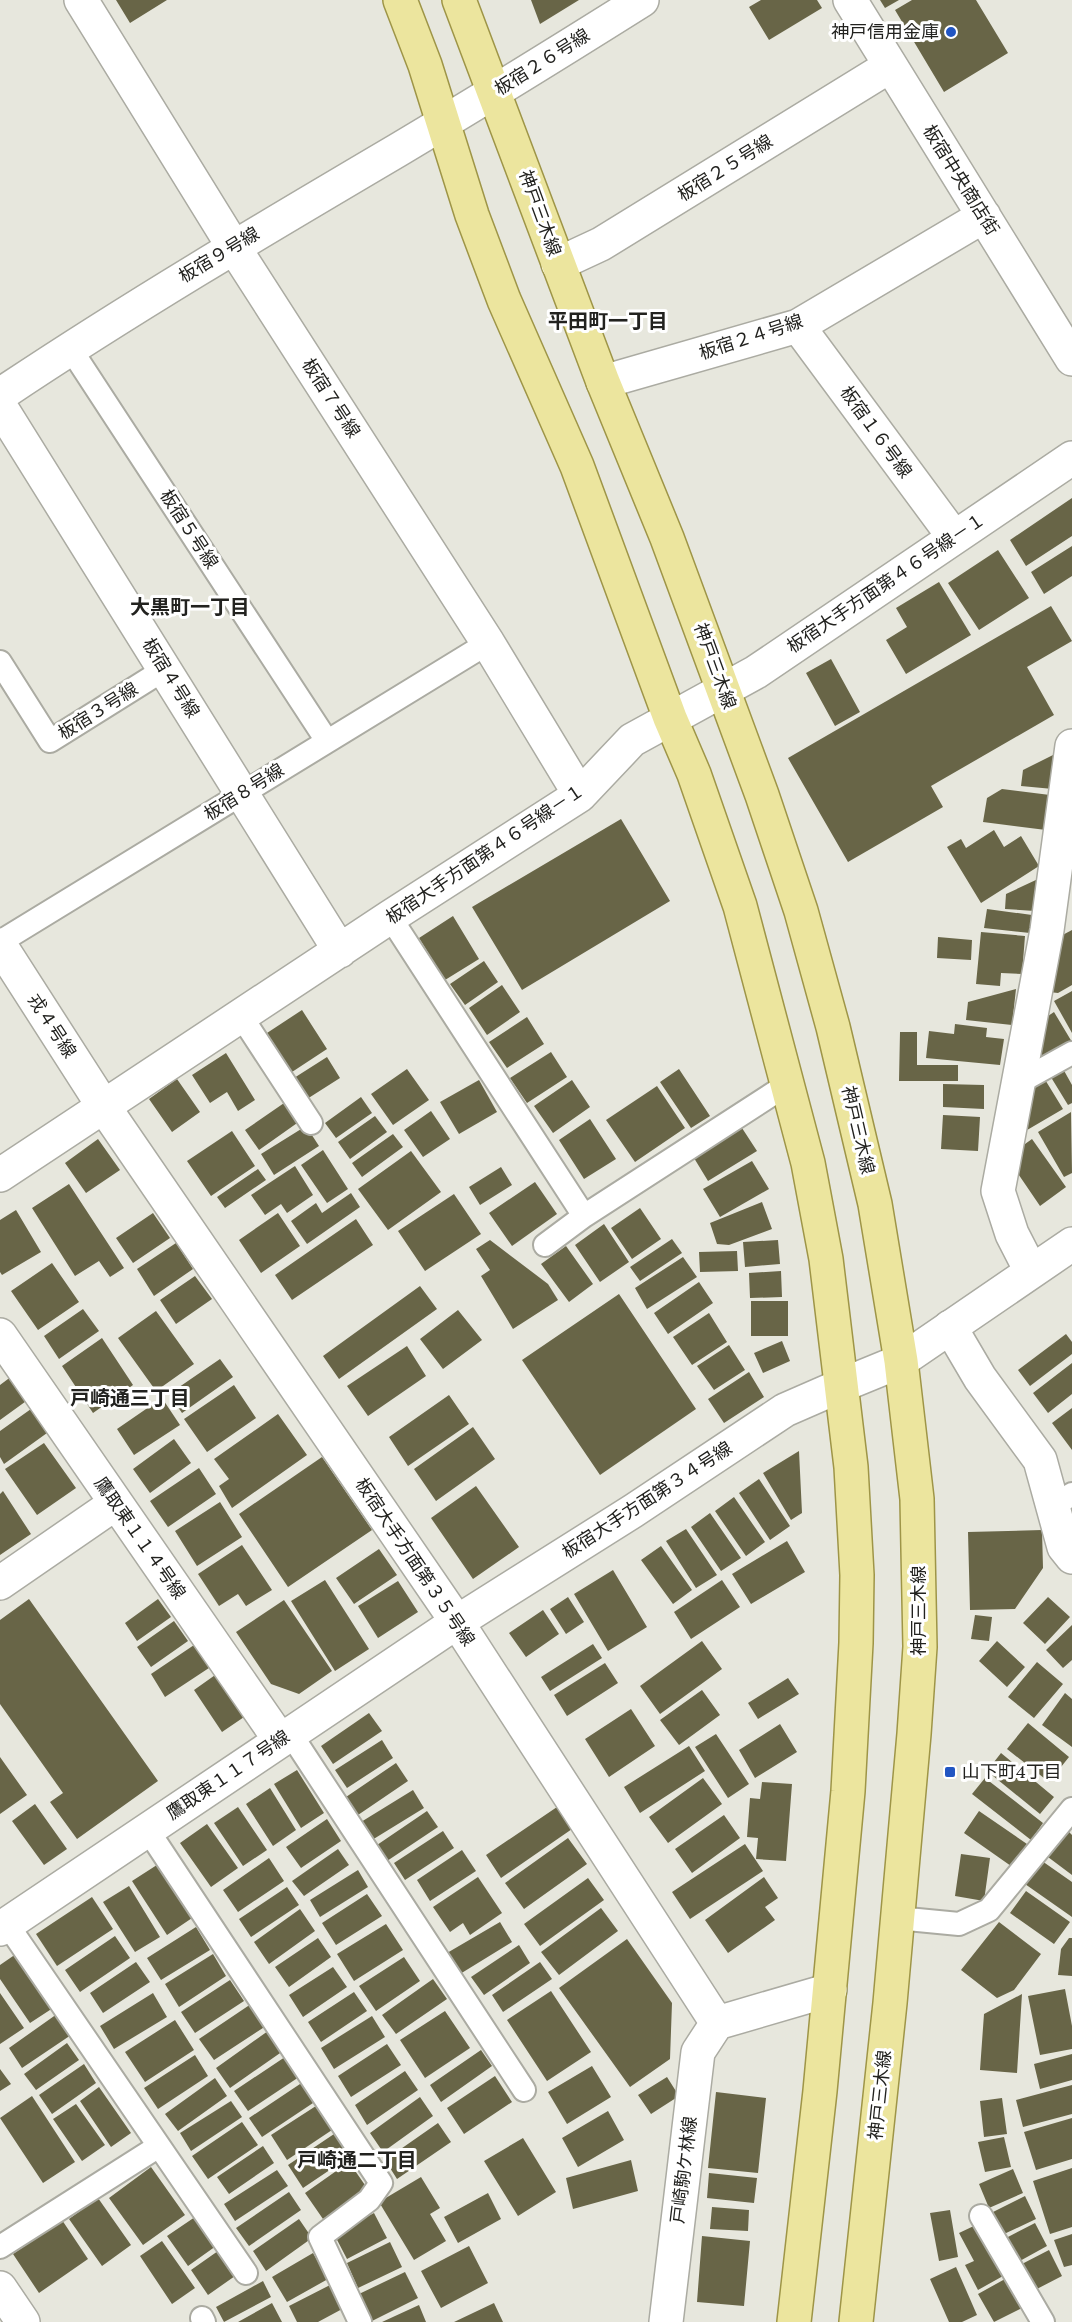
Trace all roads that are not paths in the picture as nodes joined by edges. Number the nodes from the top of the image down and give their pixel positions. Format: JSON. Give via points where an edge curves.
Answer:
{"nodes":[{"id":1,"x":81,"y":0,"type":"edge"},
{"id":2,"x":400,"y":0,"type":"edge"},
{"id":3,"x":459,"y":0,"type":"edge"},
{"id":4,"x":642,"y":0,"type":"edge"},
{"id":5,"x":850,"y":0,"type":"edge"},
{"id":6,"x":890,"y":66,"type":"junction"},
{"id":7,"x":495,"y":92,"type":"junction"},
{"id":8,"x":443,"y":123,"type":"junction"},
{"id":9,"x":984,"y":216,"type":"junction"},
{"id":10,"x":234,"y":246,"type":"junction"},
{"id":11,"x":558,"y":264,"type":"junction"},
{"id":12,"x":798,"y":326,"type":"junction"},
{"id":13,"x":70,"y":348,"type":"junction"},
{"id":14,"x":1072,"y":359,"type":"edge"},
{"id":15,"x":603,"y":382,"type":"junction"},
{"id":16,"x":0,"y":395,"type":"edge"},
{"id":17,"x":0,"y":406,"type":"edge"},
{"id":18,"x":1072,"y":458,"type":"edge"},
{"id":19,"x":954,"y":537,"type":"junction"},
{"id":20,"x":488,"y":644,"type":"junction"},
{"id":21,"x":0,"y":662,"type":"edge"},
{"id":22,"x":165,"y":669,"type":"junction"},
{"id":23,"x":724,"y":689,"type":"junction"},
{"id":24,"x":670,"y":718,"type":"junction"},
{"id":25,"x":327,"y":741,"type":"junction"},
{"id":26,"x":1072,"y":746,"type":"edge"},
{"id":27,"x":243,"y":793,"type":"junction"},
{"id":28,"x":580,"y":795,"type":"junction"},
{"id":29,"x":390,"y":917,"type":"junction"},
{"id":30,"x":1059,"y":923,"type":"edge"},
{"id":31,"x":0,"y":944,"type":"edge"},
{"id":32,"x":340,"y":951,"type":"junction"},
{"id":33,"x":241,"y":1016,"type":"junction"},
{"id":34,"x":1072,"y":1053,"type":"edge"},
{"id":35,"x":1018,"y":1083,"type":"junction"},
{"id":36,"x":788,"y":1084,"type":"junction"},
{"id":37,"x":104,"y":1107,"type":"junction"},
{"id":38,"x":311,"y":1123,"type":"dead end"},
{"id":39,"x":0,"y":1175,"type":"edge"},
{"id":40,"x":584,"y":1216,"type":"junction"},
{"id":41,"x":1072,"y":1244,"type":"edge"},
{"id":42,"x":545,"y":1245,"type":"dead end"},
{"id":43,"x":1031,"y":1271,"type":"junction"},
{"id":44,"x":950,"y":1327,"type":"junction"},
{"id":45,"x":0,"y":1335,"type":"edge"},
{"id":46,"x":901,"y":1361,"type":"junction"},
{"id":47,"x":840,"y":1386,"type":"junction"},
{"id":48,"x":1063,"y":1501,"type":"edge"},
{"id":49,"x":116,"y":1503,"type":"junction"},
{"id":50,"x":1072,"y":1557,"type":"edge"},
{"id":51,"x":0,"y":1583,"type":"edge"},
{"id":52,"x":457,"y":1622,"type":"junction"},
{"id":53,"x":285,"y":1736,"type":"junction"},
{"id":54,"x":1072,"y":1809,"type":"edge"},
{"id":55,"x":147,"y":1829,"type":"junction"},
{"id":56,"x":897,"y":1918,"type":"junction"},
{"id":57,"x":4,"y":1926,"type":"edge"},
{"id":58,"x":830,"y":1990,"type":"junction"},
{"id":59,"x":717,"y":2023,"type":"junction"},
{"id":60,"x":524,"y":2090,"type":"dead end"},
{"id":61,"x":159,"y":2146,"type":"junction"},
{"id":62,"x":981,"y":2216,"type":"dead end"},
{"id":63,"x":0,"y":2247,"type":"edge"},
{"id":64,"x":246,"y":2273,"type":"dead end"},
{"id":65,"x":360,"y":2322,"type":"edge"},
{"id":66,"x":666,"y":2322,"type":"edge"},
{"id":67,"x":794,"y":2322,"type":"edge"},
{"id":68,"x":856,"y":2322,"type":"edge"},
{"id":69,"x":1043,"y":2322,"type":"edge"}],
"edges":[{"from":1,"to":10,"type":"street","name":"板宿７号線"},
{"from":2,"to":8,"type":"main road"},
{"from":3,"to":7,"type":"main road","name":"神戸三木線"},
{"from":4,"to":7,"type":"street","name":"板宿２６号線"},
{"from":5,"to":6,"type":"street","name":"板宿中央商店街"},
{"from":6,"to":9,"type":"street","name":"板宿中央商店街"},
{"from":6,"to":11,"type":"street","name":"板宿２５号線","via":[[601,244]]},
{"from":7,"to":8,"type":"street","name":"板宿２６号線"},
{"from":7,"to":11,"type":"main road","name":"神戸三木線"},
{"from":8,"to":10,"type":"street","name":"板宿９号線"},
{"from":8,"to":24,"type":"main road","via":[[504,300],[577,466]]},
{"from":9,"to":12,"type":"street","name":"板宿２４号線"},
{"from":9,"to":14,"type":"street","name":"板宿中央商店街"},
{"from":10,"to":13,"type":"street","name":"板宿９号線"},
{"from":10,"to":20,"type":"street","name":"板宿７号線"},
{"from":11,"to":15,"type":"main road","name":"神戸三木線"},
{"from":12,"to":15,"type":"street","name":"板宿２４号線"},
{"from":12,"to":19,"type":"street","name":"板宿１６号線"},
{"from":13,"to":16,"type":"street","name":"板宿９号線"},
{"from":13,"to":25,"type":"lane","name":"板宿５号線"},
{"from":15,"to":23,"type":"main road","name":"神戸三木線"},
{"from":17,"to":22,"type":"street","name":"板宿４号線"},
{"from":18,"to":19,"type":"street","name":"板宿大手方面第４６号線－１"},
{"from":19,"to":23,"type":"street","name":"板宿大手方面第４６号線－１","via":[[756,672]]},
{"from":20,"to":25,"type":"lane","name":"板宿８号線"},
{"from":20,"to":28,"type":"street","name":"板宿７号線"},
{"from":21,"to":22,"type":"lane","name":"板宿３号線","via":[[50,741]]},
{"from":22,"to":27,"type":"street","name":"板宿４号線"},
{"from":23,"to":24,"type":"street","name":"板宿大手方面第４６号線－１"},
{"from":23,"to":46,"type":"main road","name":"神戸三木線","via":[[801,911],[833,1026],[875,1204]]},
{"from":24,"to":28,"type":"street","name":"板宿大手方面第４６号線－１","via":[[632,740]]},
{"from":24,"to":36,"type":"main road","via":[[740,906]]},
{"from":25,"to":27,"type":"lane","name":"板宿８号線"},
{"from":26,"to":30,"type":"street"},
{"from":27,"to":31,"type":"lane","name":"板宿８号線"},
{"from":27,"to":32,"type":"street","name":"板宿４号線"},
{"from":28,"to":29,"type":"street","name":"板宿大手方面第４６号線－１"},
{"from":29,"to":32,"type":"street","name":"板宿大手方面第４６号線－１"},
{"from":29,"to":40,"type":"lane"},
{"from":30,"to":35,"type":"street"},
{"from":31,"to":37,"type":"street","name":"戎４号線"},
{"from":32,"to":33,"type":"street","name":"板宿大手方面第４６号線－１"},
{"from":33,"to":37,"type":"street","name":"板宿大手方面第４６号線－１"},
{"from":33,"to":38,"type":"lane"},
{"from":34,"to":35,"type":"lane"},
{"from":35,"to":43,"type":"street","via":[[998,1191],[1012,1234]]},
{"from":36,"to":40,"type":"lane"},
{"from":36,"to":47,"type":"main road","via":[[823,1240]]},
{"from":37,"to":39,"type":"street","name":"板宿大手方面第４６号線－１"},
{"from":37,"to":52,"type":"street","name":"板宿大手方面第３５号線"},
{"from":40,"to":42,"type":"lane"},
{"from":41,"to":43,"type":"street","name":"板宿大手方面第３４号線"},
{"from":43,"to":44,"type":"street","name":"板宿大手方面第３４号線"},
{"from":44,"to":46,"type":"street","name":"板宿大手方面第３４号線"},
{"from":44,"to":48,"type":"street","via":[[980,1378],[1040,1460]]},
{"from":45,"to":49,"type":"street","name":"鷹取東１１４号線"},
{"from":46,"to":47,"type":"street","name":"板宿大手方面第３４号線"},
{"from":46,"to":56,"type":"main road","name":"神戸三木線","via":[[917,1499],[920,1647]]},
{"from":47,"to":52,"type":"street","name":"板宿大手方面第３４号線","via":[[785,1410]]},
{"from":47,"to":58,"type":"main road","via":[[857,1575],[848,1791]]},
{"from":48,"to":50,"type":"street","via":[[1064,1547]]},
{"from":49,"to":51,"type":"street"},
{"from":49,"to":53,"type":"street","name":"鷹取東１１４号線"},
{"from":52,"to":53,"type":"street","name":"鷹取東１１７号線"},
{"from":52,"to":59,"type":"street","name":"板宿大手方面第３５号線"},
{"from":53,"to":55,"type":"street","name":"鷹取東１１７号線"},
{"from":53,"to":60,"type":"lane"},
{"from":54,"to":56,"type":"lane","via":[[989,1910],[959,1924]]},
{"from":55,"to":57,"type":"street","name":"鷹取東１１７号線"},
{"from":55,"to":65,"type":"lane","via":[[381,2183],[369,2200],[320,2237]]},
{"from":56,"to":68,"type":"main road","name":"神戸三木線"},
{"from":57,"to":61,"type":"lane"},
{"from":58,"to":59,"type":"street"},
{"from":58,"to":67,"type":"main road"},
{"from":59,"to":66,"type":"street","name":"戸崎駒ケ林線","via":[[698,2052]]},
{"from":61,"to":63,"type":"lane"},
{"from":61,"to":64,"type":"lane"},
{"from":62,"to":69,"type":"lane"}]}
